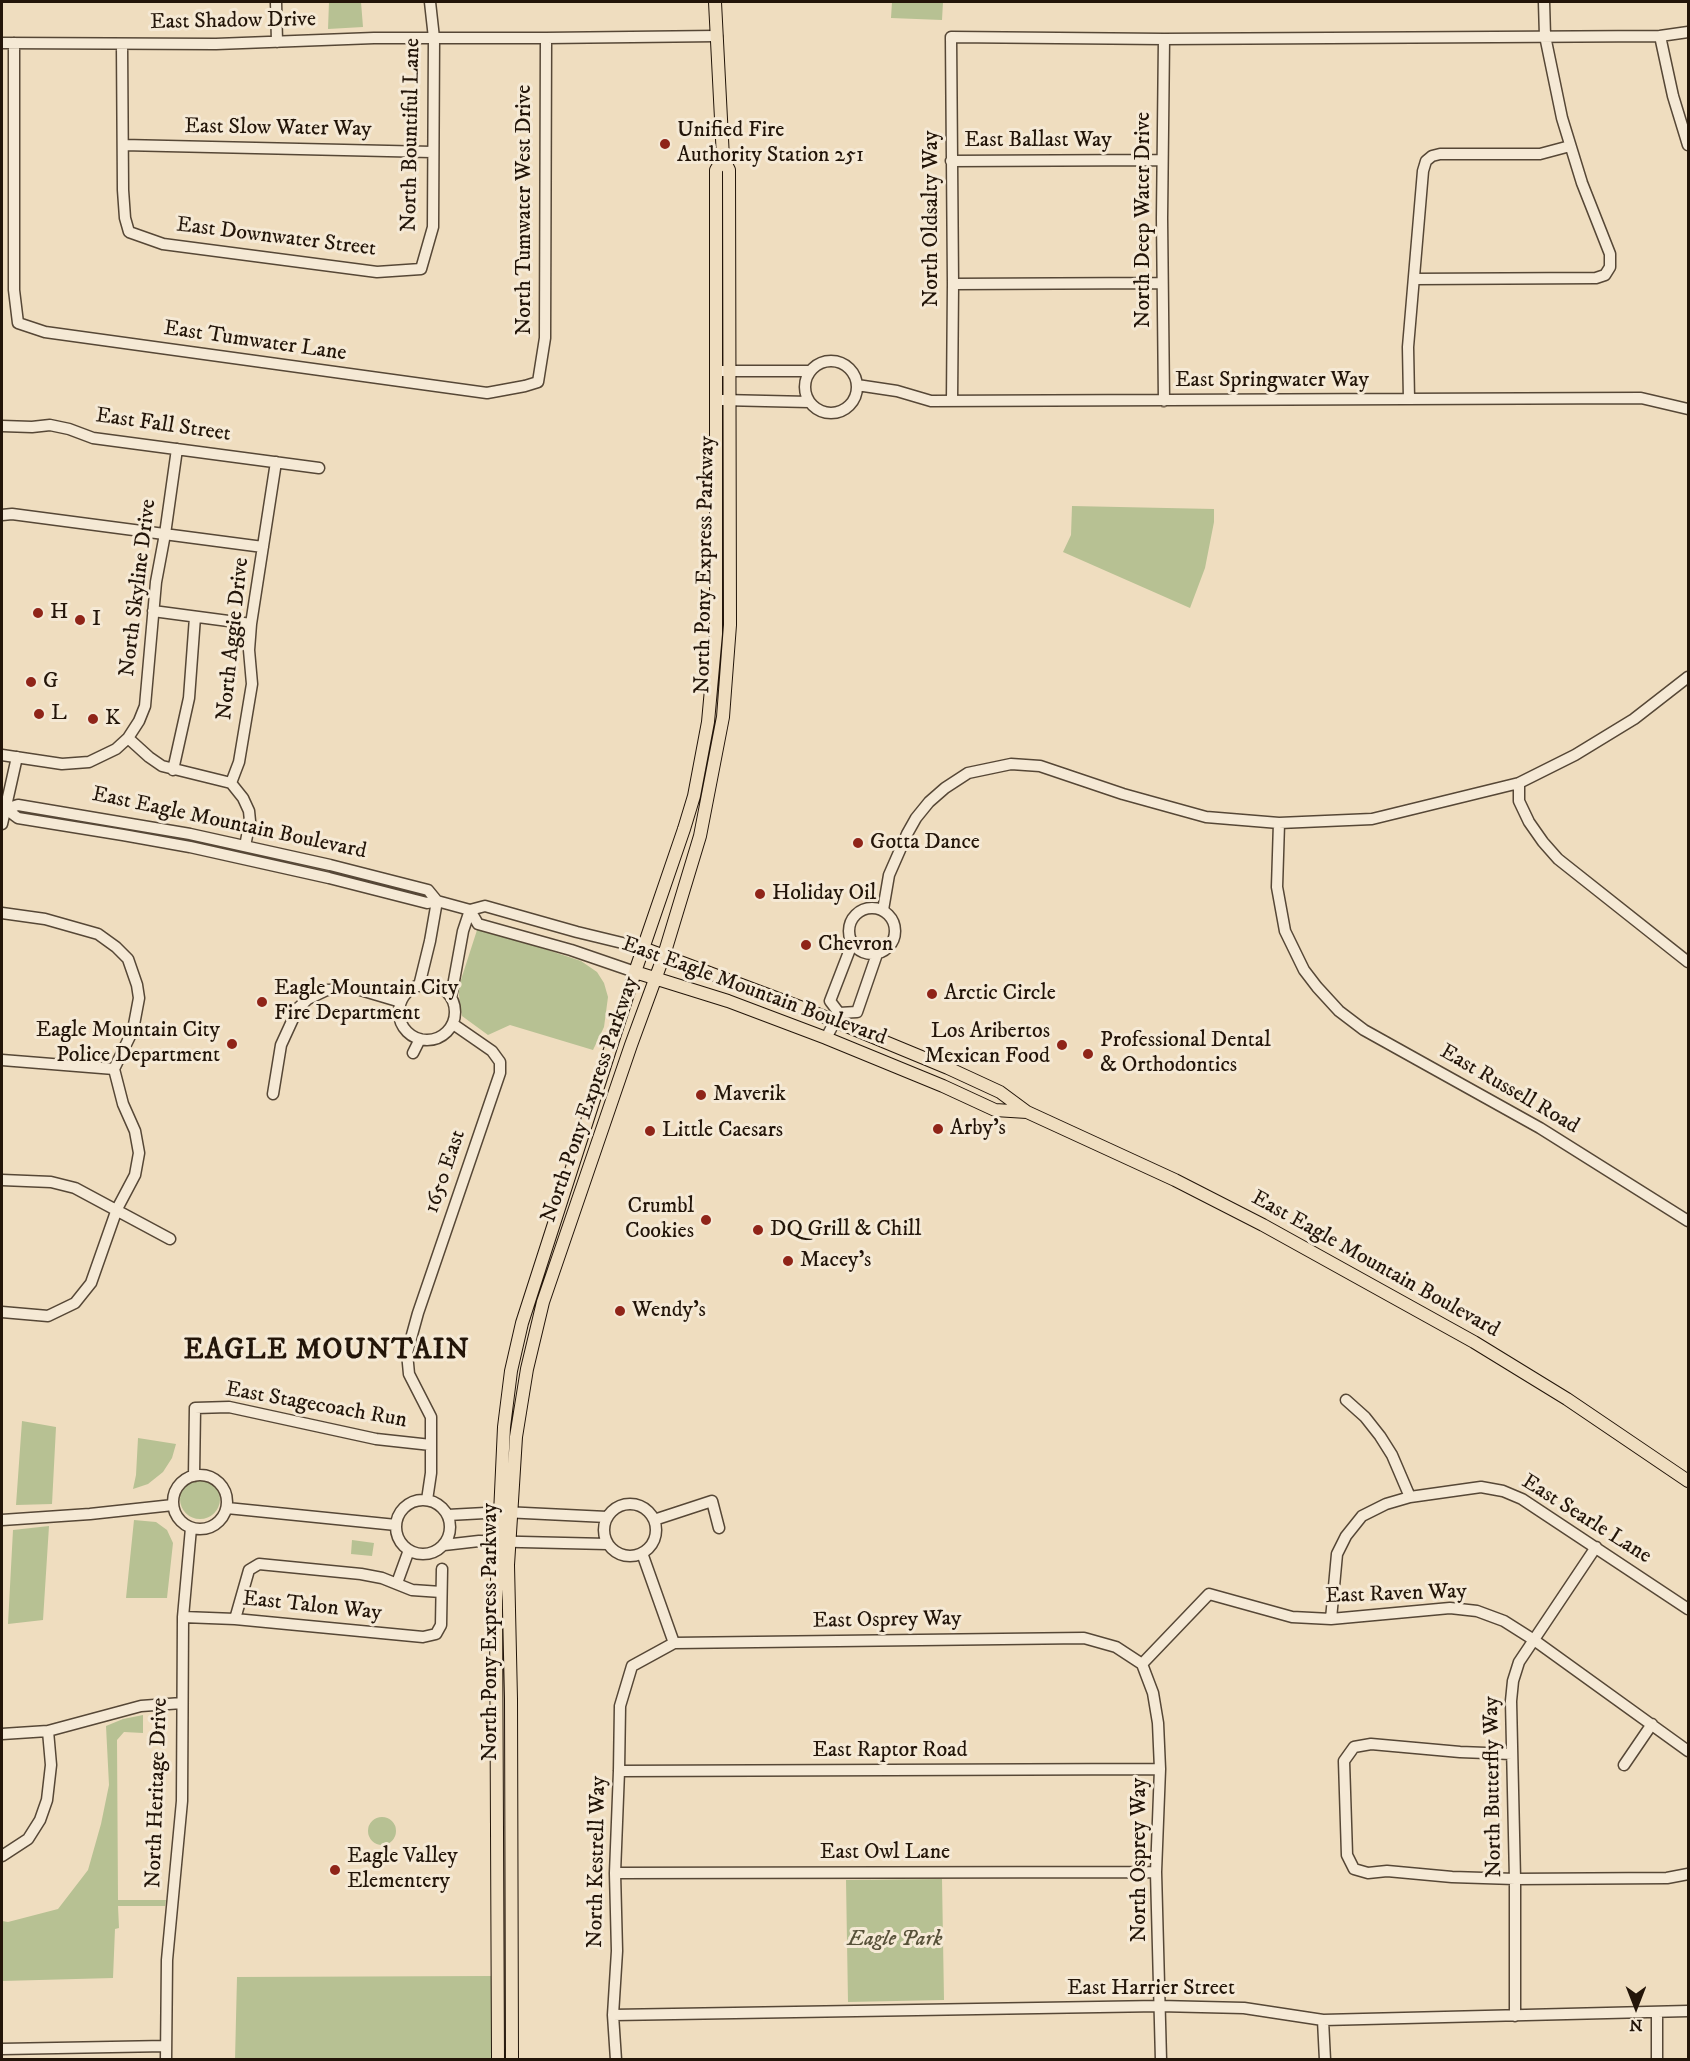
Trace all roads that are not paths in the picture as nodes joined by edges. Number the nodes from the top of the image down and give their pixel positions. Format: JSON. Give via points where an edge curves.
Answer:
{"nodes":[{"id":1,"x":276,"y":2,"type":"edge"},
{"id":2,"x":430,"y":2,"type":"edge"},
{"id":3,"x":715,"y":2,"type":"edge"},
{"id":4,"x":1544,"y":2,"type":"edge"},
{"id":5,"x":1689,"y":32,"type":"edge"},
{"id":6,"x":717,"y":36,"type":"junction"},
{"id":7,"x":1545,"y":36,"type":"junction"},
{"id":8,"x":1660,"y":36,"type":"junction"},
{"id":9,"x":434,"y":38,"type":"junction"},
{"id":10,"x":546,"y":38,"type":"junction"},
{"id":11,"x":1164,"y":39,"type":"junction"},
{"id":12,"x":277,"y":42,"type":"junction"},
{"id":13,"x":2,"y":43,"type":"edge"},
{"id":14,"x":14,"y":43,"type":"junction"},
{"id":15,"x":122,"y":44,"type":"junction"},
{"id":16,"x":123,"y":145,"type":"junction"},
{"id":17,"x":1689,"y":145,"type":"edge"},
{"id":18,"x":1570,"y":146,"type":"junction"},
{"id":19,"x":432,"y":152,"type":"junction"},
{"id":20,"x":1162,"y":160,"type":"junction"},
{"id":21,"x":951,"y":161,"type":"junction"},
{"id":22,"x":421,"y":269,"type":"joint"},
{"id":23,"x":1414,"y":279,"type":"junction"},
{"id":24,"x":1162,"y":283,"type":"junction"},
{"id":25,"x":953,"y":284,"type":"junction"},
{"id":26,"x":723,"y":371,"type":"junction"},
{"id":27,"x":810,"y":371,"type":"junction"},
{"id":28,"x":538,"y":382,"type":"joint"},
{"id":29,"x":857,"y":385,"type":"junction"},
{"id":30,"x":1409,"y":399,"type":"junction"},
{"id":31,"x":729,"y":400,"type":"junction"},
{"id":32,"x":716,"y":401,"type":"junction"},
{"id":33,"x":952,"y":401,"type":"junction"},
{"id":34,"x":1164,"y":401,"type":"junction"},
{"id":35,"x":809,"y":402,"type":"junction"},
{"id":36,"x":1689,"y":409,"type":"edge"},
{"id":37,"x":2,"y":426,"type":"edge"},
{"id":38,"x":177,"y":449,"type":"junction"},
{"id":39,"x":276,"y":462,"type":"junction"},
{"id":40,"x":319,"y":468,"type":"dead end"},
{"id":41,"x":2,"y":515,"type":"edge"},
{"id":42,"x":165,"y":534,"type":"junction"},
{"id":43,"x":263,"y":547,"type":"junction"},
{"id":44,"x":153,"y":611,"type":"junction"},
{"id":45,"x":195,"y":617,"type":"junction"},
{"id":46,"x":251,"y":624,"type":"junction"},
{"id":47,"x":1689,"y":677,"type":"edge"},
{"id":48,"x":131,"y":734,"type":"junction"},
{"id":49,"x":2,"y":755,"type":"edge"},
{"id":50,"x":17,"y":757,"type":"junction"},
{"id":51,"x":173,"y":770,"type":"junction"},
{"id":52,"x":231,"y":783,"type":"junction"},
{"id":53,"x":1519,"y":783,"type":"junction"},
{"id":54,"x":4,"y":809,"type":"edge"},
{"id":55,"x":1279,"y":823,"type":"junction"},
{"id":56,"x":2,"y":824,"type":"edge"},
{"id":57,"x":244,"y":846,"type":"junction"},
{"id":58,"x":437,"y":901,"type":"junction"},
{"id":59,"x":470,"y":910,"type":"junction"},
{"id":60,"x":883,"y":910,"type":"junction"},
{"id":61,"x":2,"y":912,"type":"edge"},
{"id":62,"x":852,"y":944,"type":"junction"},
{"id":63,"x":643,"y":948,"type":"junction"},
{"id":64,"x":878,"y":954,"type":"junction"},
{"id":65,"x":664,"y":955,"type":"junction"},
{"id":66,"x":1689,"y":962,"type":"edge"},
{"id":67,"x":634,"y":972,"type":"junction"},
{"id":68,"x":656,"y":980,"type":"junction"},
{"id":69,"x":419,"y":986,"type":"junction"},
{"id":70,"x":451,"y":998,"type":"junction"},
{"id":71,"x":401,"y":1002,"type":"junction"},
{"id":72,"x":837,"y":1018,"type":"junction"},
{"id":73,"x":453,"y":1024,"type":"junction"},
{"id":74,"x":826,"y":1038,"type":"junction"},
{"id":75,"x":420,"y":1039,"type":"junction"},
{"id":76,"x":413,"y":1053,"type":"dead end"},
{"id":77,"x":2,"y":1060,"type":"edge"},
{"id":78,"x":114,"y":1069,"type":"junction"},
{"id":79,"x":273,"y":1095,"type":"dead end"},
{"id":80,"x":1027,"y":1112,"type":"junction"},
{"id":81,"x":2,"y":1180,"type":"edge"},
{"id":82,"x":117,"y":1209,"type":"junction"},
{"id":83,"x":1689,"y":1221,"type":"edge"},
{"id":84,"x":170,"y":1239,"type":"dead end"},
{"id":85,"x":2,"y":1312,"type":"edge"},
{"id":86,"x":1346,"y":1400,"type":"dead end"},
{"id":87,"x":431,"y":1445,"type":"junction"},
{"id":88,"x":194,"y":1476,"type":"junction"},
{"id":89,"x":1689,"y":1481,"type":"edge"},
{"id":90,"x":1410,"y":1497,"type":"junction"},
{"id":91,"x":427,"y":1500,"type":"junction"},
{"id":92,"x":173,"y":1505,"type":"junction"},
{"id":93,"x":226,"y":1508,"type":"junction"},
{"id":94,"x":505,"y":1512,"type":"junction"},
{"id":95,"x":448,"y":1515,"type":"junction"},
{"id":96,"x":607,"y":1516,"type":"junction"},
{"id":97,"x":2,"y":1520,"type":"edge"},
{"id":98,"x":654,"y":1520,"type":"junction"},
{"id":99,"x":396,"y":1525,"type":"junction"},
{"id":100,"x":191,"y":1528,"type":"junction"},
{"id":101,"x":719,"y":1528,"type":"dead end"},
{"id":102,"x":503,"y":1541,"type":"junction"},
{"id":103,"x":607,"y":1544,"type":"junction"},
{"id":104,"x":444,"y":1545,"type":"junction"},
{"id":105,"x":1596,"y":1547,"type":"junction"},
{"id":106,"x":409,"y":1550,"type":"junction"},
{"id":107,"x":642,"y":1553,"type":"junction"},
{"id":108,"x":442,"y":1569,"type":"dead end"},
{"id":109,"x":397,"y":1583,"type":"junction"},
{"id":110,"x":441,"y":1592,"type":"junction"},
{"id":111,"x":1689,"y":1609,"type":"edge"},
{"id":112,"x":183,"y":1617,"type":"junction"},
{"id":113,"x":235,"y":1618,"type":"junction"},
{"id":114,"x":1331,"y":1619,"type":"junction"},
{"id":115,"x":1534,"y":1640,"type":"junction"},
{"id":116,"x":674,"y":1642,"type":"junction"},
{"id":117,"x":1142,"y":1664,"type":"junction"},
{"id":118,"x":632,"y":1666,"type":"joint"},
{"id":119,"x":182,"y":1703,"type":"junction"},
{"id":120,"x":1652,"y":1724,"type":"junction"},
{"id":121,"x":48,"y":1731,"type":"junction"},
{"id":122,"x":2,"y":1734,"type":"edge"},
{"id":123,"x":1689,"y":1751,"type":"edge"},
{"id":124,"x":1512,"y":1754,"type":"junction"},
{"id":125,"x":1624,"y":1765,"type":"dead end"},
{"id":126,"x":1160,"y":1769,"type":"junction"},
{"id":127,"x":619,"y":1771,"type":"junction"},
{"id":128,"x":2,"y":1856,"type":"edge"},
{"id":129,"x":1156,"y":1872,"type":"junction"},
{"id":130,"x":615,"y":1873,"type":"junction"},
{"id":131,"x":1689,"y":1874,"type":"edge"},
{"id":132,"x":1515,"y":1879,"type":"junction"},
{"id":133,"x":1159,"y":2006,"type":"junction"},
{"id":134,"x":1689,"y":2011,"type":"edge"},
{"id":135,"x":1657,"y":2012,"type":"junction"},
{"id":136,"x":613,"y":2015,"type":"junction"},
{"id":137,"x":1515,"y":2016,"type":"junction"},
{"id":138,"x":1323,"y":2020,"type":"junction"},
{"id":139,"x":166,"y":2046,"type":"junction"},
{"id":140,"x":2,"y":2049,"type":"edge"},
{"id":141,"x":166,"y":2060,"type":"edge"},
{"id":142,"x":498,"y":2060,"type":"edge"},
{"id":143,"x":512,"y":2060,"type":"edge"},
{"id":144,"x":616,"y":2060,"type":"edge"},
{"id":145,"x":1161,"y":2060,"type":"edge"},
{"id":146,"x":1325,"y":2060,"type":"edge"},
{"id":147,"x":1657,"y":2060,"type":"edge"}],
"edges":[{"from":1,"to":12,"type":"street"},
{"from":2,"to":9,"type":"street","name":"North Bountiful Lane"},
{"from":3,"to":6,"type":"main road","name":"North Pony Express Parkway"},
{"from":4,"to":7,"type":"street"},
{"from":5,"to":8,"type":"street"},
{"from":6,"to":10,"type":"street","name":"East Shadow Drive"},
{"from":6,"to":26,"type":"main road","name":"North Pony Express Parkway","via":[[723,158],[716,171]]},
{"from":7,"to":8,"type":"street"},
{"from":7,"to":11,"type":"street"},
{"from":7,"to":18,"type":"street"},
{"from":8,"to":17,"type":"street","via":[[1672,96]]},
{"from":9,"to":10,"type":"street","name":"East Shadow Drive"},
{"from":9,"to":12,"type":"street","name":"East Shadow Drive"},
{"from":9,"to":19,"type":"street","name":"North Bountiful Lane"},
{"from":10,"to":28,"type":"street","name":"North Tumwater West Drive","via":[[545,338]]},
{"from":11,"to":20,"type":"street","name":"North Deep Water Drive"},
{"from":11,"to":21,"type":"street","name":"North Oldsalty Way","via":[[951,37]]},
{"from":12,"to":15,"type":"street","name":"East Shadow Drive"},
{"from":13,"to":14,"type":"street","name":"East Shadow Drive"},
{"from":14,"to":15,"type":"street","name":"East Shadow Drive"},
{"from":14,"to":28,"type":"street","name":"East Tumwater Lane","via":[[14,290],[18,323],[56,334],[488,393]]},
{"from":15,"to":16,"type":"street"},
{"from":16,"to":19,"type":"street","name":"East Slow Water Way"},
{"from":16,"to":22,"type":"street","name":"East Downwater Street","via":[[123,190],[129,232],[163,244],[376,272]]},
{"from":18,"to":23,"type":"street","via":[[1540,154],[1440,154],[1429,158],[1423,167]]},
{"from":18,"to":23,"type":"street","via":[[1610,255],[1608,271],[1596,278]]},
{"from":19,"to":22,"type":"street","name":"North Bountiful Lane","via":[[434,226]]},
{"from":20,"to":21,"type":"street","name":"East Ballast Way"},
{"from":20,"to":24,"type":"street","name":"North Deep Water Drive"},
{"from":21,"to":25,"type":"street","name":"North Oldsalty Way"},
{"from":23,"to":30,"type":"street","via":[[1408,347]]},
{"from":24,"to":25,"type":"street"},
{"from":24,"to":34,"type":"street","name":"North Deep Water Drive"},
{"from":25,"to":33,"type":"street","name":"North Oldsalty Way"},
{"from":26,"to":27,"type":"street"},
{"from":26,"to":31,"type":"main road","name":"North Pony Express Parkway"},
{"from":26,"to":32,"type":"main road","name":"North Pony Express Parkway"},
{"from":27,"to":29,"type":"street","via":[[825,362],[837,362],[851,371]]},
{"from":27,"to":35,"type":"street","via":[[804,386]]},
{"from":29,"to":33,"type":"street","name":"East Springwater Way","via":[[931,401]]},
{"from":29,"to":35,"type":"street","via":[[856,395],[844,410],[827,413]]},
{"from":30,"to":34,"type":"street","name":"East Springwater Way"},
{"from":30,"to":36,"type":"street","name":"East Springwater Way","via":[[1641,398]]},
{"from":31,"to":32,"type":"street"},
{"from":31,"to":35,"type":"street"},
{"from":31,"to":65,"type":"main road","name":"North Pony Express Parkway","via":[[729,625],[723,717],[700,836]]},
{"from":32,"to":63,"type":"main road","name":"North Pony Express Parkway","via":[[716,634],[708,722],[694,796]]},
{"from":33,"to":34,"type":"street","name":"East Springwater Way"},
{"from":37,"to":38,"type":"street","name":"East Fall Street","via":[[50,425],[93,438]]},
{"from":38,"to":39,"type":"street","name":"East Fall Street"},
{"from":38,"to":42,"type":"street","name":"North Skyline Drive"},
{"from":39,"to":40,"type":"street","name":"East Fall Street"},
{"from":39,"to":43,"type":"street","name":"North Aggie Drive"},
{"from":41,"to":42,"type":"street"},
{"from":42,"to":43,"type":"street"},
{"from":42,"to":44,"type":"street","name":"North Skyline Drive"},
{"from":43,"to":46,"type":"street","name":"North Aggie Drive"},
{"from":44,"to":45,"type":"street"},
{"from":44,"to":48,"type":"street","name":"North Skyline Drive","via":[[145,706]]},
{"from":45,"to":46,"type":"street"},
{"from":45,"to":51,"type":"street","via":[[189,698]]},
{"from":46,"to":52,"type":"street","name":"North Aggie Drive","via":[[252,684],[239,762]]},
{"from":47,"to":53,"type":"street","via":[[1634,719]]},
{"from":48,"to":50,"type":"street","via":[[109,754],[89,762],[62,764]]},
{"from":48,"to":51,"type":"street","via":[[148,757]]},
{"from":49,"to":50,"type":"street"},
{"from":50,"to":54,"type":"street"},
{"from":51,"to":52,"type":"street"},
{"from":52,"to":57,"type":"street","via":[[249,811]]},
{"from":53,"to":55,"type":"street","via":[[1372,819]]},
{"from":53,"to":66,"type":"street","via":[[1519,801],[1529,822],[1558,859]]},
{"from":54,"to":56,"type":"street"},
{"from":54,"to":57,"type":"street","name":"East Eagle Mountain Boulevard","via":[[18,805]]},
{"from":54,"to":58,"type":"street","name":"East Eagle Mountain Boulevard","via":[[18,818],[179,845],[427,903]]},
{"from":55,"to":60,"type":"street","via":[[1206,817],[1040,766],[1011,764],[968,773],[945,788],[916,818],[889,875]]},
{"from":55,"to":83,"type":"street","name":"East Russell Road","via":[[1277,887],[1285,931],[1304,970],[1339,1011],[1365,1030],[1540,1128]]},
{"from":57,"to":58,"type":"street","name":"East Eagle Mountain Boulevard","via":[[428,890]]},
{"from":58,"to":59,"type":"street","name":"East Eagle Mountain Boulevard"},
{"from":58,"to":69,"type":"street"},
{"from":59,"to":63,"type":"street","name":"East Eagle Mountain Boulevard","via":[[485,906]]},
{"from":59,"to":67,"type":"street","name":"East Eagle Mountain Boulevard","via":[[478,924]]},
{"from":59,"to":70,"type":"street"},
{"from":60,"to":62,"type":"street","via":[[867,908],[856,914],[848,930]]},
{"from":60,"to":64,"type":"street","via":[[896,932],[890,947]]},
{"from":61,"to":78,"type":"street","via":[[98,934],[128,959],[139,998],[133,1030]]},
{"from":62,"to":64,"type":"street","via":[[862,952]]},
{"from":62,"to":72,"type":"street","via":[[830,1001]]},
{"from":63,"to":65,"type":"main road","name":"East Eagle Mountain Boulevard"},
{"from":63,"to":67,"type":"main road","name":"North Pony Express Parkway"},
{"from":64,"to":72,"type":"street","via":[[857,1012]]},
{"from":65,"to":68,"type":"main road","name":"North Pony Express Parkway"},
{"from":65,"to":72,"type":"main road","name":"East Eagle Mountain Boulevard"},
{"from":67,"to":68,"type":"main road","name":"East Eagle Mountain Boulevard"},
{"from":67,"to":94,"type":"main road","name":"North Pony Express Parkway","via":[[522,1323],[504,1427]]},
{"from":68,"to":74,"type":"main road","name":"East Eagle Mountain Boulevard","via":[[728,1001]]},
{"from":68,"to":94,"type":"main road","name":"North Pony Express Parkway","via":[[543,1302],[527,1369]]},
{"from":69,"to":70,"type":"street","via":[[437,986]]},
{"from":69,"to":71,"type":"street","via":[[411,989]]},
{"from":70,"to":73,"type":"street","via":[[455,1010]]},
{"from":71,"to":75,"type":"street","via":[[399,1011],[405,1028]]},
{"from":71,"to":79,"type":"street","via":[[357,989],[327,990],[308,999],[298,1008],[281,1045]]},
{"from":72,"to":74,"type":"street"},
{"from":72,"to":80,"type":"main road","name":"East Eagle Mountain Boulevard","via":[[1000,1092]]},
{"from":73,"to":75,"type":"street","via":[[439,1037]]},
{"from":73,"to":87,"type":"street","name":"1650 East","via":[[492,1051],[500,1062],[500,1074],[407,1353],[409,1374],[431,1417]]},
{"from":74,"to":80,"type":"main road","name":"East Eagle Mountain Boulevard","via":[[995,1110]]},
{"from":75,"to":76,"type":"street"},
{"from":77,"to":78,"type":"street"},
{"from":78,"to":82,"type":"street","via":[[139,1153],[135,1175]]},
{"from":80,"to":89,"type":"main road","name":"East Eagle Mountain Boulevard","via":[[1175,1180],[1380,1288],[1567,1399]]},
{"from":81,"to":82,"type":"street","via":[[51,1182],[75,1188]]},
{"from":82,"to":84,"type":"street"},
{"from":82,"to":85,"type":"street","via":[[94,1275],[75,1303],[48,1316]]},
{"from":86,"to":90,"type":"street","via":[[1380,1436]]},
{"from":87,"to":88,"type":"street","name":"East Stagecoach Run","via":[[375,1439],[229,1407],[195,1408]]},
{"from":87,"to":91,"type":"street","name":"1650 East"},
{"from":88,"to":92,"type":"street","via":[[179,1486]]},
{"from":88,"to":93,"type":"street","via":[[207,1476],[221,1485]]},
{"from":90,"to":105,"type":"street","name":"East Searle Lane","via":[[1481,1487],[1503,1491]]},
{"from":90,"to":114,"type":"street","name":"East Searle Lane","via":[[1362,1516],[1346,1536],[1337,1554]]},
{"from":91,"to":95,"type":"street"},
{"from":91,"to":99,"type":"street","via":[[418,1500],[403,1509]]},
{"from":92,"to":97,"type":"street"},
{"from":92,"to":100,"type":"street","via":[[178,1518]]},
{"from":93,"to":99,"type":"street"},
{"from":93,"to":100,"type":"street","via":[[210,1528]]},
{"from":94,"to":95,"type":"street"},
{"from":94,"to":96,"type":"street"},
{"from":94,"to":102,"type":"main road","name":"North Pony Express Parkway"},
{"from":95,"to":104,"type":"street","via":[[450,1530]]},
{"from":96,"to":98,"type":"street","via":[[615,1508],[630,1504],[644,1508]]},
{"from":96,"to":103,"type":"street","via":[[603,1529]]},
{"from":98,"to":101,"type":"street","via":[[712,1501]]},
{"from":98,"to":107,"type":"street","via":[[653,1541]]},
{"from":99,"to":106,"type":"street","via":[[399,1539]]},
{"from":100,"to":112,"type":"street","name":"North Heritage Drive"},
{"from":102,"to":103,"type":"street"},
{"from":102,"to":104,"type":"street"},
{"from":102,"to":142,"type":"main road","name":"North Pony Express Parkway","via":[[496,1600]]},
{"from":102,"to":143,"type":"main road","name":"North Pony Express Parkway","via":[[511,1710]]},
{"from":103,"to":107,"type":"street","via":[[624,1556]]},
{"from":104,"to":106,"type":"street","via":[[431,1553]]},
{"from":105,"to":111,"type":"street","name":"East Searle Lane"},
{"from":105,"to":115,"type":"street","name":"North Butterfly Way"},
{"from":106,"to":109,"type":"street"},
{"from":107,"to":116,"type":"street"},
{"from":108,"to":110,"type":"street"},
{"from":109,"to":110,"type":"street","via":[[412,1590]]},
{"from":109,"to":113,"type":"street","via":[[361,1574],[259,1564],[249,1570]]},
{"from":110,"to":113,"type":"street","name":"East Talon Way","via":[[441,1625],[436,1634],[423,1637]]},
{"from":112,"to":113,"type":"street","name":"East Talon Way"},
{"from":112,"to":119,"type":"street","name":"North Heritage Drive"},
{"from":114,"to":115,"type":"street","name":"East Raven Way","via":[[1450,1608],[1477,1611],[1504,1621]]},
{"from":114,"to":117,"type":"street","name":"East Raven Way","via":[[1292,1617],[1209,1594]]},
{"from":115,"to":120,"type":"street","name":"East Raven Way"},
{"from":115,"to":124,"type":"street","name":"North Butterfly Way","via":[[1519,1662],[1513,1681]]},
{"from":116,"to":117,"type":"street","name":"East Osprey Way","via":[[1084,1638],[1116,1647]]},
{"from":116,"to":118,"type":"street","name":"East Osprey Way"},
{"from":117,"to":126,"type":"street","name":"North Osprey Way","via":[[1153,1693]]},
{"from":118,"to":127,"type":"street","name":"North Kestrell Way","via":[[620,1706]]},
{"from":119,"to":121,"type":"street","via":[[141,1706]]},
{"from":119,"to":139,"type":"street","name":"North Heritage Drive","via":[[182,1801],[167,1960]]},
{"from":120,"to":123,"type":"street","name":"East Raven Way"},
{"from":120,"to":125,"type":"street"},
{"from":121,"to":122,"type":"street"},
{"from":121,"to":128,"type":"street","via":[[51,1765],[40,1820],[28,1839]]},
{"from":124,"to":132,"type":"street","name":"North Butterfly Way"},
{"from":124,"to":132,"type":"street","via":[[1371,1744],[1354,1747],[1344,1761],[1347,1855],[1354,1869],[1368,1873]]},
{"from":126,"to":127,"type":"street","name":"East Raptor Road"},
{"from":126,"to":129,"type":"street","name":"North Osprey Way"},
{"from":127,"to":130,"type":"street","name":"North Kestrell Way"},
{"from":129,"to":130,"type":"street","name":"East Owl Lane"},
{"from":129,"to":133,"type":"street","name":"North Osprey Way"},
{"from":130,"to":136,"type":"street","name":"North Kestrell Way","via":[[617,1951]]},
{"from":131,"to":132,"type":"street","via":[[1667,1878]]},
{"from":132,"to":137,"type":"street","name":"North Butterfly Way"},
{"from":133,"to":136,"type":"street","name":"East Harrier Street"},
{"from":133,"to":138,"type":"street","name":"East Harrier Street","via":[[1244,2008]]},
{"from":133,"to":145,"type":"street","name":"North Osprey Way"},
{"from":134,"to":135,"type":"street","name":"East Harrier Street"},
{"from":135,"to":137,"type":"street","name":"East Harrier Street"},
{"from":135,"to":147,"type":"street"},
{"from":136,"to":144,"type":"street","name":"North Kestrell Way"},
{"from":137,"to":138,"type":"street","name":"East Harrier Street"},
{"from":138,"to":146,"type":"street"},
{"from":139,"to":140,"type":"street"},
{"from":139,"to":141,"type":"street","name":"North Heritage Drive"}]}
